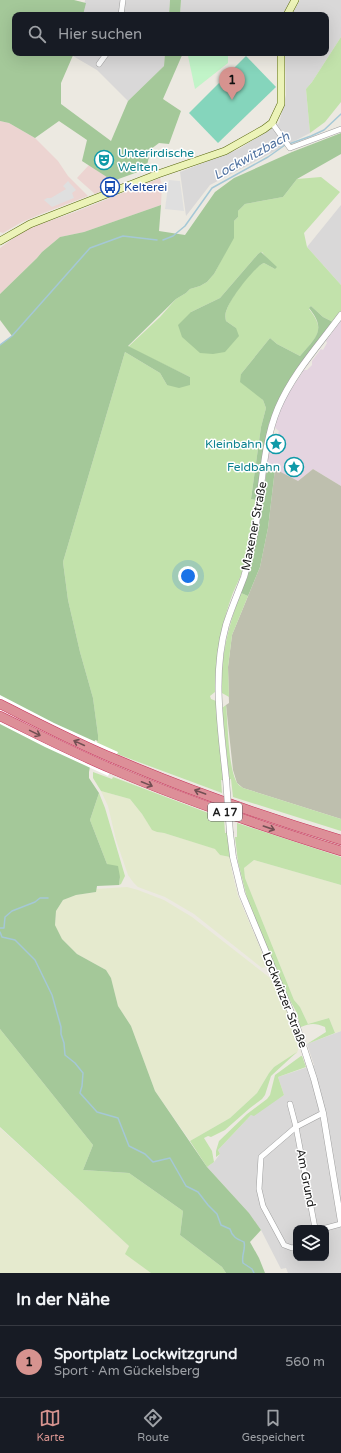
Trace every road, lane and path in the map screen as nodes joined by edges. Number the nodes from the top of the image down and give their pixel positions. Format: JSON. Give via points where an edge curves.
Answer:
{"nodes":[{"id":1,"x":123,"y":0,"type":"edge"},
{"id":2,"x":295,"y":0,"type":"edge"},
{"id":3,"x":121,"y":12,"type":"edge"},
{"id":4,"x":289,"y":12,"type":"edge"},
{"id":5,"x":105,"y":56,"type":"edge"},
{"id":6,"x":281,"y":56,"type":"edge"},
{"id":7,"x":99,"y":64,"type":"dead end"},
{"id":8,"x":272,"y":123,"type":"junction"},
{"id":9,"x":341,"y":129,"type":"edge"},
{"id":10,"x":0,"y":241,"type":"edge"},
{"id":11,"x":341,"y":315,"type":"edge"},
{"id":12,"x":0,"y":704,"type":"edge"},
{"id":13,"x":0,"y":716,"type":"edge"},
{"id":14,"x":226,"y":780,"type":"joint"},
{"id":15,"x":341,"y":840,"type":"edge"},
{"id":16,"x":341,"y":851,"type":"edge"},
{"id":17,"x":290,"y":1104,"type":"dead end"},
{"id":18,"x":323,"y":1113,"type":"junction"},
{"id":19,"x":296,"y":1127,"type":"junction"},
{"id":20,"x":341,"y":1223,"type":"edge"},
{"id":21,"x":314,"y":1225,"type":"edge"},
{"id":22,"x":329,"y":1227,"type":"edge"},
{"id":23,"x":293,"y":1248,"type":"edge"}],
"edges":[{"from":1,"to":3,"type":"street"},
{"from":2,"to":4,"type":"main road"},
{"from":5,"to":7,"type":"street"},
{"from":6,"to":8,"type":"main road","via":[[281,104]]},
{"from":8,"to":9,"type":"street","via":[[290,148]]},
{"from":8,"to":10,"type":"main road","via":[[225,151],[49,216]]},
{"from":11,"to":14,"type":"street","name":"Maxener Straße","via":[[298,372],[278,408],[271,431],[250,555],[226,625],[222,649],[219,700]]},
{"from":15,"to":12,"type":"highway","number":"A 17","one_way":true,"via":[[227,802],[115,759]]},
{"from":13,"to":16,"type":"highway","number":"A 17","one_way":true,"via":[[111,769],[175,795]]},
{"from":14,"to":18,"type":"street","name":"Lockwitzer Straße","bridge":true,"via":[[230,833],[242,894],[304,1047]]},
{"from":17,"to":19,"type":"street","name":"Am Grund"},
{"from":18,"to":19,"type":"street","name":"Am Grund"},
{"from":18,"to":20,"type":"street","name":"Lockwitzer Straße"},
{"from":19,"to":21,"type":"street","name":"Am Grund"},
{"from":19,"to":23,"type":"street","name":"Am Grund","via":[[262,1157],[259,1189],[263,1206],[284,1245]]},
{"from":20,"to":22,"type":"street"}]}
